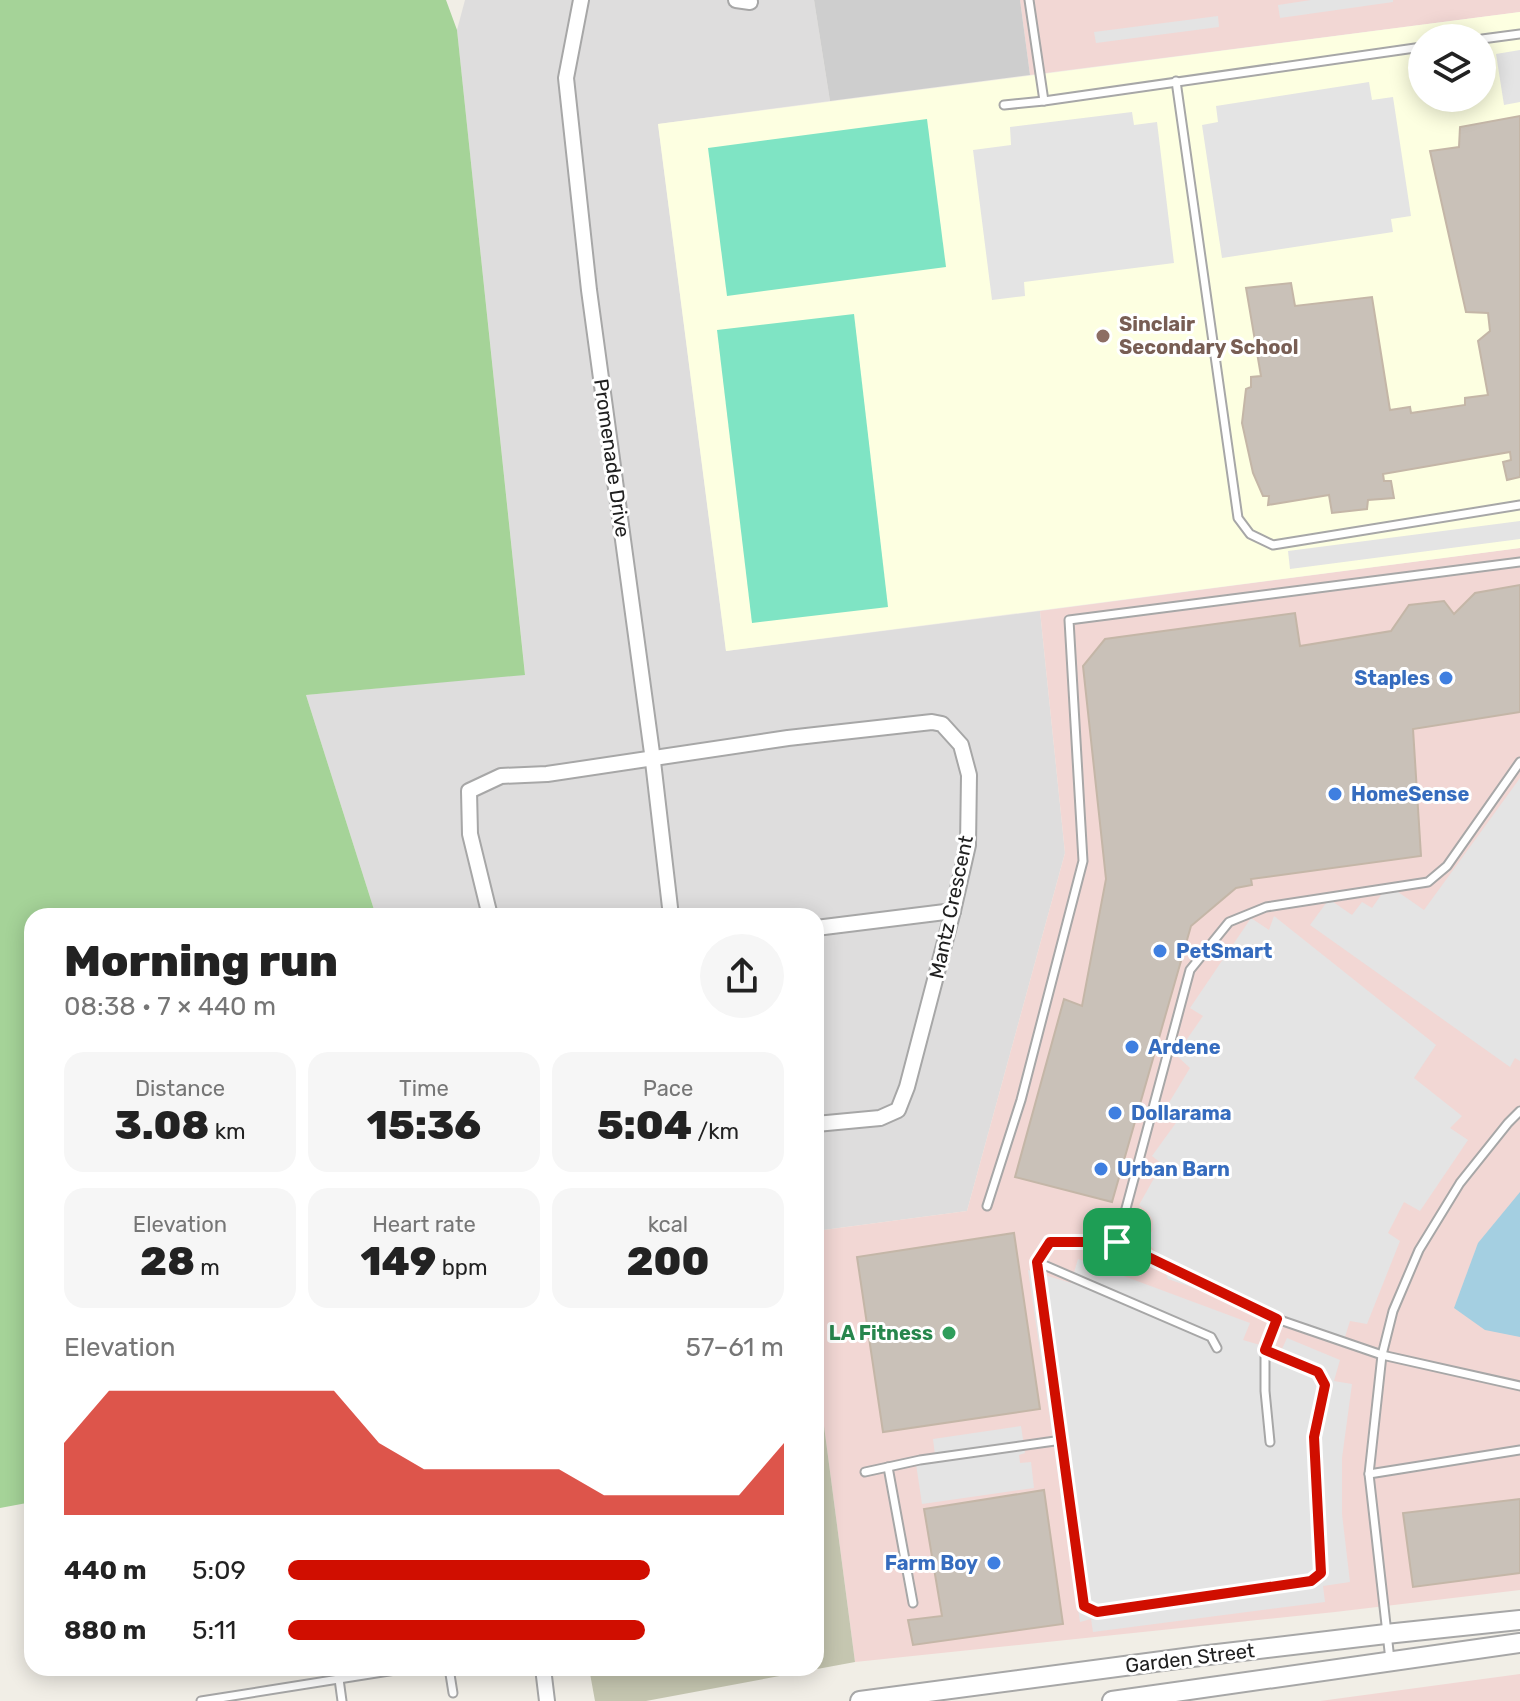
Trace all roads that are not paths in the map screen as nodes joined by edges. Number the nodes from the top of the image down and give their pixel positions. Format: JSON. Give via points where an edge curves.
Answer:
{"nodes":[{"id":1,"x":581,"y":0,"type":"edge"},
{"id":2,"x":1029,"y":0,"type":"edge"},
{"id":3,"x":1520,"y":34,"type":"edge"},
{"id":4,"x":1496,"y":37,"type":"edge"},
{"id":5,"x":1408,"y":49,"type":"edge"},
{"id":6,"x":1176,"y":81,"type":"junction"},
{"id":7,"x":1044,"y":101,"type":"junction"},
{"id":8,"x":1004,"y":105,"type":"dead end"},
{"id":9,"x":1520,"y":505,"type":"edge"},
{"id":10,"x":1520,"y":562,"type":"edge"},
{"id":11,"x":653,"y":758,"type":"junction"},
{"id":12,"x":1520,"y":762,"type":"edge"},
{"id":13,"x":488,"y":908,"type":"edge"},
{"id":14,"x":670,"y":908,"type":"edge"},
{"id":15,"x":953,"y":911,"type":"junction"},
{"id":16,"x":824,"y":927,"type":"edge"},
{"id":17,"x":1520,"y":1111,"type":"edge"},
{"id":18,"x":824,"y":1123,"type":"edge"},
{"id":19,"x":987,"y":1206,"type":"dead end"},
{"id":20,"x":1117,"y":1242,"type":"junction"},
{"id":21,"x":1037,"y":1262,"type":"junction"},
{"id":22,"x":1277,"y":1319,"type":"junction"},
{"id":23,"x":1217,"y":1348,"type":"dead end"},
{"id":24,"x":1265,"y":1350,"type":"junction"},
{"id":25,"x":1382,"y":1355,"type":"junction"},
{"id":26,"x":1520,"y":1386,"type":"edge"},
{"id":27,"x":1062,"y":1440,"type":"junction"},
{"id":28,"x":1270,"y":1442,"type":"dead end"},
{"id":29,"x":1520,"y":1450,"type":"edge"},
{"id":30,"x":888,"y":1467,"type":"junction"},
{"id":31,"x":865,"y":1472,"type":"dead end"},
{"id":32,"x":1369,"y":1474,"type":"junction"},
{"id":33,"x":913,"y":1603,"type":"dead end"},
{"id":34,"x":1520,"y":1620,"type":"edge"},
{"id":35,"x":1386,"y":1634,"type":"junction"},
{"id":36,"x":1520,"y":1643,"type":"edge"},
{"id":37,"x":1390,"y":1660,"type":"junction"},
{"id":38,"x":358,"y":1676,"type":"edge"},
{"id":39,"x":450,"y":1676,"type":"edge"},
{"id":40,"x":544,"y":1676,"type":"edge"},
{"id":41,"x":339,"y":1679,"type":"junction"},
{"id":42,"x":453,"y":1693,"type":"dead end"},
{"id":43,"x":928,"y":1696,"type":"edge"},
{"id":44,"x":226,"y":1699,"type":"edge"},
{"id":45,"x":201,"y":1701,"type":"edge"},
{"id":46,"x":342,"y":1701,"type":"edge"},
{"id":47,"x":547,"y":1701,"type":"edge"},
{"id":48,"x":860,"y":1701,"type":"edge"},
{"id":49,"x":1112,"y":1701,"type":"edge"}],
"edges":[{"from":1,"to":11,"type":"street","name":"Promenade Drive","via":[[566,78],[589,290]]},
{"from":2,"to":7,"type":"lane"},
{"from":3,"to":4,"type":"lane"},
{"from":5,"to":6,"type":"lane"},
{"from":6,"to":7,"type":"lane"},
{"from":6,"to":9,"type":"lane","via":[[1236,508],[1250,534],[1273,545]]},
{"from":7,"to":8,"type":"lane"},
{"from":10,"to":19,"type":"lane","via":[[1069,620],[1083,861],[1021,1100]]},
{"from":11,"to":13,"type":"street","via":[[501,776],[469,791],[470,834]]},
{"from":11,"to":14,"type":"street","name":"Promenade Drive"},
{"from":11,"to":15,"type":"street","name":"Mantz Crescent","via":[[942,724],[961,745],[969,775],[968,845]]},
{"from":12,"to":20,"type":"lane","via":[[1447,866],[1428,882],[1266,907],[1229,922],[1190,970]]},
{"from":15,"to":16,"type":"street"},
{"from":15,"to":18,"type":"street","name":"Mantz Crescent","via":[[898,1110],[880,1118]]},
{"from":17,"to":25,"type":"lane","via":[[1460,1183],[1419,1250],[1393,1311]]},
{"from":20,"to":21,"type":"lane","via":[[1050,1242]]},
{"from":20,"to":22,"type":"lane"},
{"from":21,"to":23,"type":"lane","via":[[1211,1337]]},
{"from":21,"to":27,"type":"lane"},
{"from":22,"to":24,"type":"lane"},
{"from":22,"to":25,"type":"lane"},
{"from":24,"to":27,"type":"lane","via":[[1318,1372],[1325,1385],[1314,1437],[1321,1573],[1311,1581],[1097,1612],[1084,1606]]},
{"from":24,"to":28,"type":"lane"},
{"from":25,"to":26,"type":"lane"},
{"from":25,"to":32,"type":"lane"},
{"from":27,"to":30,"type":"lane"},
{"from":29,"to":32,"type":"lane"},
{"from":30,"to":31,"type":"lane"},
{"from":30,"to":33,"type":"lane"},
{"from":32,"to":35,"type":"lane"},
{"from":34,"to":35,"type":"street","name":"Garden Street"},
{"from":35,"to":37,"type":"lane"},
{"from":35,"to":43,"type":"street","name":"Garden Street"},
{"from":36,"to":37,"type":"street","name":"Garden Street"},
{"from":37,"to":49,"type":"street","name":"Garden Street"},
{"from":38,"to":41,"type":"lane"},
{"from":39,"to":42,"type":"lane"},
{"from":40,"to":47,"type":"street"},
{"from":41,"to":44,"type":"lane"},
{"from":41,"to":46,"type":"lane"},
{"from":43,"to":48,"type":"street","name":"Garden Street"},
{"from":44,"to":45,"type":"lane"}]}
